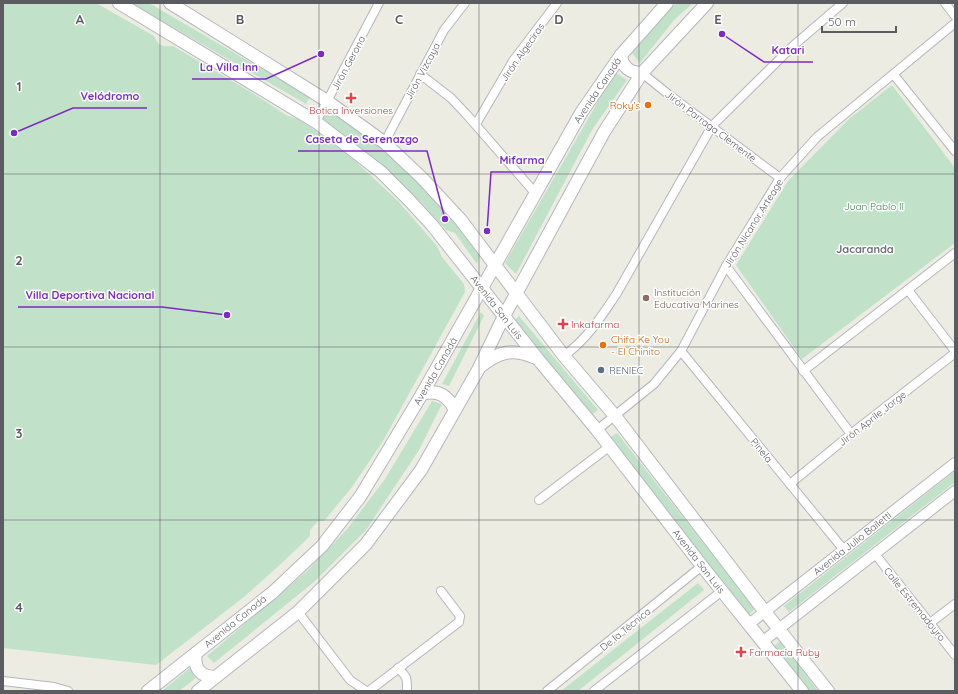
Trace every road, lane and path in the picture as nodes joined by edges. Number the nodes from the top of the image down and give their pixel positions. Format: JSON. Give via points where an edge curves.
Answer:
{"nodes":[{"id":1,"x":119,"y":3,"type":"edge"},
{"id":2,"x":170,"y":3,"type":"edge"},
{"id":3,"x":379,"y":3,"type":"edge"},
{"id":4,"x":465,"y":3,"type":"edge"},
{"id":5,"x":558,"y":3,"type":"edge"},
{"id":6,"x":667,"y":3,"type":"edge"},
{"id":7,"x":707,"y":3,"type":"edge"},
{"id":8,"x":843,"y":3,"type":"edge"},
{"id":9,"x":944,"y":3,"type":"edge"},
{"id":10,"x":955,"y":16,"type":"edge"},
{"id":11,"x":955,"y":24,"type":"edge"},
{"id":12,"x":621,"y":55,"type":"junction"},
{"id":13,"x":642,"y":73,"type":"junction"},
{"id":14,"x":420,"y":74,"type":"junction"},
{"id":15,"x":894,"y":74,"type":"junction"},
{"id":16,"x":327,"y":101,"type":"junction"},
{"id":17,"x":316,"y":122,"type":"junction"},
{"id":18,"x":476,"y":124,"type":"junction"},
{"id":19,"x":712,"y":126,"type":"junction"},
{"id":20,"x":385,"y":143,"type":"junction"},
{"id":21,"x":955,"y":151,"type":"edge"},
{"id":22,"x":780,"y":178,"type":"junction"},
{"id":23,"x":536,"y":194,"type":"junction"},
{"id":24,"x":955,"y":253,"type":"edge"},
{"id":25,"x":495,"y":265,"type":"junction"},
{"id":26,"x":726,"y":266,"type":"junction"},
{"id":27,"x":482,"y":289,"type":"junction"},
{"id":28,"x":908,"y":290,"type":"junction"},
{"id":29,"x":516,"y":293,"type":"junction"},
{"id":30,"x":504,"y":316,"type":"junction"},
{"id":31,"x":681,"y":351,"type":"junction"},
{"id":32,"x":955,"y":352,"type":"edge"},
{"id":33,"x":564,"y":356,"type":"junction"},
{"id":34,"x":537,"y":358,"type":"junction"},
{"id":35,"x":478,"y":370,"type":"junction"},
{"id":36,"x":803,"y":371,"type":"junction"},
{"id":37,"x":422,"y":394,"type":"junction"},
{"id":38,"x":455,"y":410,"type":"junction"},
{"id":39,"x":615,"y":416,"type":"junction"},
{"id":40,"x":597,"y":430,"type":"junction"},
{"id":41,"x":851,"y":434,"type":"junction"},
{"id":42,"x":610,"y":446,"type":"junction"},
{"id":43,"x":955,"y":463,"type":"edge"},
{"id":44,"x":790,"y":484,"type":"junction"},
{"id":45,"x":955,"y":491,"type":"edge"},
{"id":46,"x":539,"y":500,"type":"dead end"},
{"id":47,"x":844,"y":550,"type":"junction"},
{"id":48,"x":875,"y":554,"type":"junction"},
{"id":49,"x":702,"y":566,"type":"junction"},
{"id":50,"x":441,"y":591,"type":"dead end"},
{"id":51,"x":722,"y":591,"type":"junction"},
{"id":52,"x":955,"y":604,"type":"edge"},
{"id":53,"x":298,"y":612,"type":"junction"},
{"id":54,"x":765,"y":612,"type":"junction"},
{"id":55,"x":930,"y":623,"type":"junction"},
{"id":56,"x":749,"y":624,"type":"junction"},
{"id":57,"x":778,"y":628,"type":"junction"},
{"id":58,"x":762,"y":642,"type":"junction"},
{"id":59,"x":196,"y":653,"type":"junction"},
{"id":60,"x":955,"y":655,"type":"edge"},
{"id":61,"x":398,"y":668,"type":"junction"},
{"id":62,"x":215,"y":677,"type":"junction"},
{"id":63,"x":3,"y":681,"type":"edge"},
{"id":64,"x":34,"y":685,"type":"junction"},
{"id":65,"x":55,"y":689,"type":"edge"},
{"id":66,"x":27,"y":691,"type":"edge"},
{"id":67,"x":68,"y":691,"type":"edge"},
{"id":68,"x":148,"y":691,"type":"edge"},
{"id":69,"x":198,"y":691,"type":"edge"},
{"id":70,"x":366,"y":691,"type":"edge"},
{"id":71,"x":369,"y":691,"type":"edge"},
{"id":72,"x":407,"y":691,"type":"edge"},
{"id":73,"x":547,"y":691,"type":"edge"},
{"id":74,"x":594,"y":691,"type":"edge"},
{"id":75,"x":802,"y":691,"type":"edge"},
{"id":76,"x":828,"y":691,"type":"edge"}],
"edges":[{"from":1,"to":17,"type":"main road","name":"Avenida San Luis"},
{"from":2,"to":16,"type":"main road"},
{"from":3,"to":16,"type":"street","name":"Jirón Gerona"},
{"from":4,"to":14,"type":"street","name":"Jirón Vizcaya","via":[[444,30]]},
{"from":5,"to":18,"type":"street","name":"Jirón Algeciras","via":[[513,61]]},
{"from":6,"to":12,"type":"main road","name":"Avenida Canadá"},
{"from":7,"to":13,"type":"main road"},
{"from":8,"to":19,"type":"street","via":[[794,45]]},
{"from":9,"to":10,"type":"street"},
{"from":11,"to":15,"type":"street","name":"Jirón Nicanor Arteage"},
{"from":12,"to":13,"type":"main road","via":[[621,60],[628,69]]},
{"from":12,"to":23,"type":"main road","name":"Avenida Canadá","via":[[581,113]]},
{"from":13,"to":19,"type":"street","name":"Jirón Parraga Clemente"},
{"from":13,"to":29,"type":"main road","via":[[604,132]]},
{"from":14,"to":18,"type":"street","via":[[451,98]]},
{"from":14,"to":20,"type":"street","name":"Jirón Vizcaya"},
{"from":15,"to":21,"type":"street"},
{"from":15,"to":22,"type":"street","name":"Jirón Nicanor Arteage","via":[[817,138]]},
{"from":16,"to":17,"type":"street","name":"Jirón Gerona"},
{"from":16,"to":20,"type":"main road"},
{"from":17,"to":27,"type":"main road","name":"Avenida San Luis","via":[[381,172],[408,199],[432,225]]},
{"from":18,"to":23,"type":"street"},
{"from":19,"to":22,"type":"street","name":"Jirón Parraga Clemente"},
{"from":19,"to":33,"type":"street","via":[[617,293],[583,341]]},
{"from":20,"to":25,"type":"main road","via":[[460,219]]},
{"from":22,"to":26,"type":"street","name":"Jirón Nicanor Arteage"},
{"from":23,"to":25,"type":"main road","name":"Avenida Canadá"},
{"from":24,"to":28,"type":"street"},
{"from":25,"to":27,"type":"main road","name":"Avenida Canadá"},
{"from":25,"to":29,"type":"main road"},
{"from":26,"to":31,"type":"street","name":"Jirón Nicanor Arteage"},
{"from":26,"to":36,"type":"street"},
{"from":27,"to":30,"type":"main road","name":"Avenida San Luis"},
{"from":27,"to":37,"type":"main road","name":"Avenida Canadá"},
{"from":28,"to":32,"type":"street"},
{"from":28,"to":36,"type":"street"},
{"from":29,"to":30,"type":"main road"},
{"from":29,"to":33,"type":"main road"},
{"from":30,"to":34,"type":"main road","name":"Avenida San Luis"},
{"from":30,"to":35,"type":"main road"},
{"from":31,"to":39,"type":"street","name":"Jirón Nicanor Arteage","via":[[654,384]]},
{"from":31,"to":44,"type":"street","name":"Pinela"},
{"from":32,"to":41,"type":"street","name":"Jirón Aprile Jorge"},
{"from":33,"to":39,"type":"main road"},
{"from":34,"to":35,"type":"main road","via":[[516,352],[506,353],[490,358]]},
{"from":34,"to":40,"type":"main road","name":"Avenida San Luis"},
{"from":35,"to":38,"type":"main road"},
{"from":36,"to":41,"type":"street"},
{"from":37,"to":38,"type":"main road","via":[[428,392],[446,396]]},
{"from":37,"to":59,"type":"main road","name":"Avenida Canadá","via":[[360,497],[322,546],[272,593]]},
{"from":38,"to":53,"type":"main road","via":[[420,470],[366,544]]},
{"from":39,"to":40,"type":"street","name":"Jirón Nicanor Arteage"},
{"from":39,"to":54,"type":"main road"},
{"from":40,"to":42,"type":"main road","name":"Avenida San Luis"},
{"from":41,"to":44,"type":"street","name":"Jirón Aprile Jorge"},
{"from":42,"to":46,"type":"street"},
{"from":42,"to":49,"type":"main road","name":"Avenida San Luis"},
{"from":43,"to":47,"type":"street","name":"Avenida Julio Bailetti"},
{"from":44,"to":47,"type":"street","name":"Pinela"},
{"from":45,"to":48,"type":"street"},
{"from":47,"to":54,"type":"street","name":"Avenida Julio Bailetti"},
{"from":48,"to":55,"type":"street","name":"Calle Estremadoyro"},
{"from":48,"to":57,"type":"street"},
{"from":49,"to":51,"type":"main road","name":"Avenida San Luis"},
{"from":49,"to":73,"type":"street","name":"De la Técnica"},
{"from":50,"to":61,"type":"street","via":[[460,616],[459,622]]},
{"from":51,"to":56,"type":"main road","name":"Avenida San Luis"},
{"from":51,"to":74,"type":"street"},
{"from":52,"to":55,"type":"street"},
{"from":53,"to":62,"type":"main road"},
{"from":53,"to":70,"type":"street","via":[[350,680]]},
{"from":54,"to":56,"type":"street","name":"Avenida Julio Bailetti"},
{"from":54,"to":57,"type":"main road"},
{"from":55,"to":60,"type":"street","name":"Calle Estremadoyro"},
{"from":56,"to":58,"type":"main road","name":"Avenida San Luis"},
{"from":57,"to":58,"type":"street"},
{"from":57,"to":76,"type":"main road"},
{"from":58,"to":75,"type":"main road","name":"Avenida San Luis"},
{"from":59,"to":62,"type":"main road","via":[[196,666],[200,672]]},
{"from":59,"to":68,"type":"main road","name":"Avenida Canadá"},
{"from":61,"to":71,"type":"street"},
{"from":61,"to":72,"type":"street","via":[[406,676]]},
{"from":62,"to":69,"type":"main road"},
{"from":63,"to":64,"type":"street"},
{"from":64,"to":65,"type":"street"},
{"from":64,"to":66,"type":"street"},
{"from":65,"to":67,"type":"street"}]}
